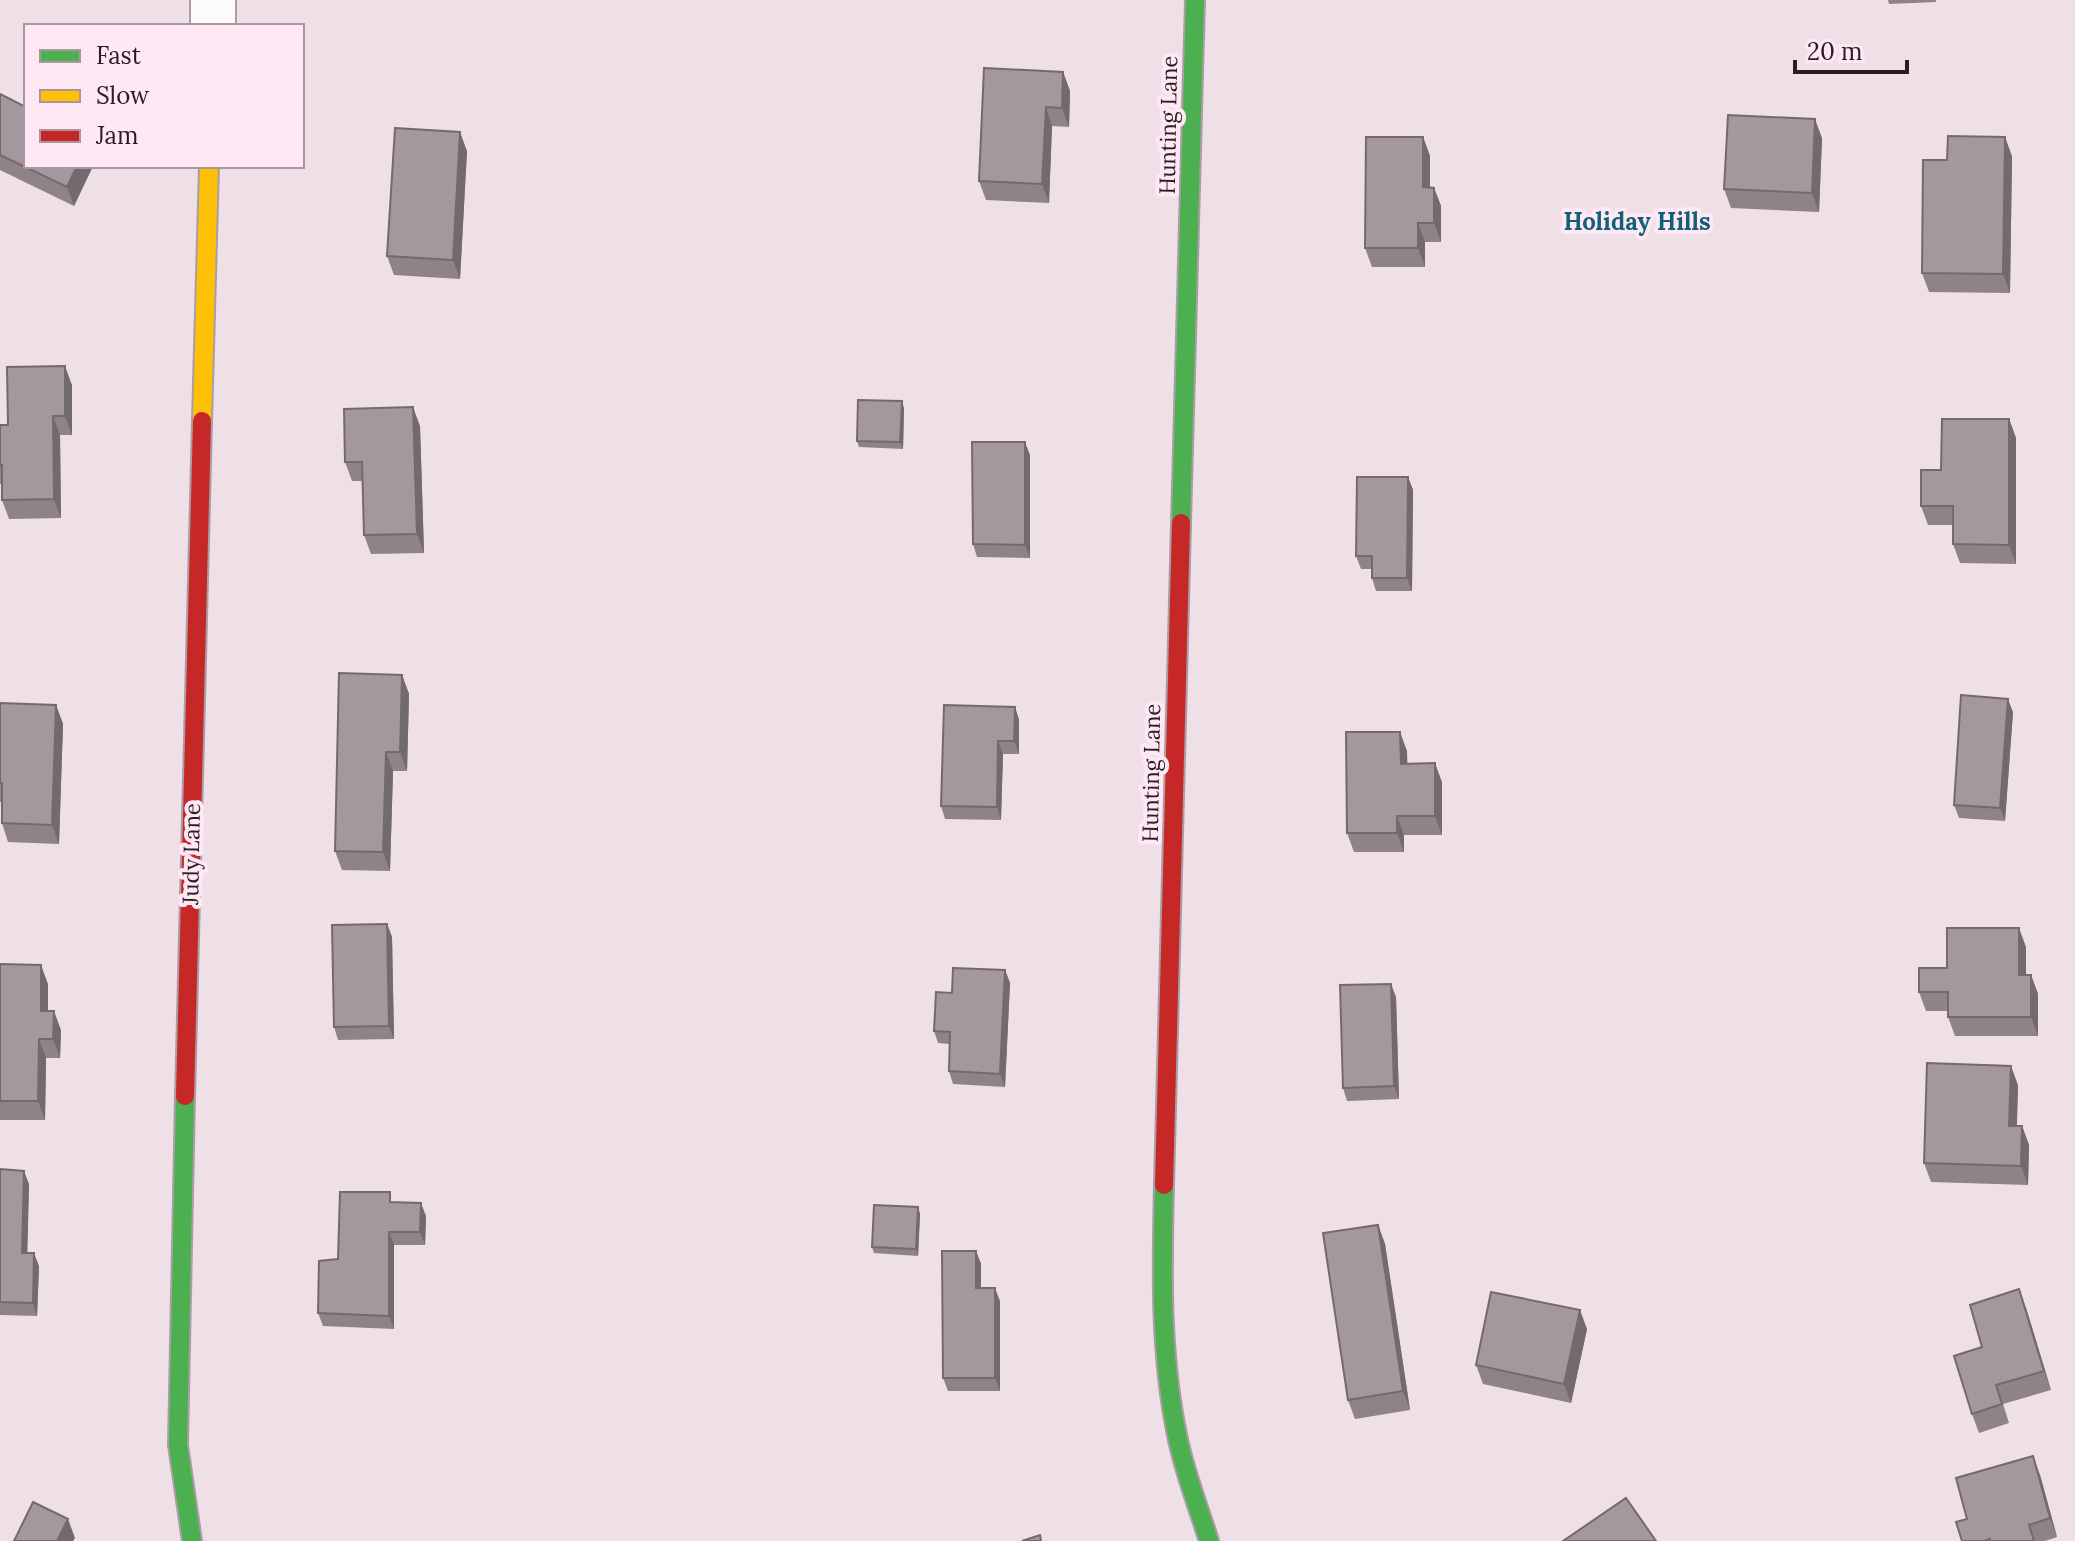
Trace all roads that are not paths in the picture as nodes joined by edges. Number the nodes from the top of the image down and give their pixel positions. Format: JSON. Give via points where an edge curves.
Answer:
{"nodes":[{"id":1,"x":213,"y":0,"type":"edge"},
{"id":2,"x":1195,"y":0,"type":"edge"},
{"id":3,"x":213,"y":24,"type":"edge"},
{"id":4,"x":209,"y":168,"type":"edge"},
{"id":5,"x":192,"y":1541,"type":"edge"},
{"id":6,"x":1209,"y":1541,"type":"edge"}],
"edges":[{"from":1,"to":3,"type":"street"},
{"from":2,"to":6,"type":"street","name":"Hunting Lane","via":[[1161,1302],[1177,1438]]},
{"from":4,"to":5,"type":"street","name":"Judy Lane","via":[[178,1378],[178,1445]]}]}
